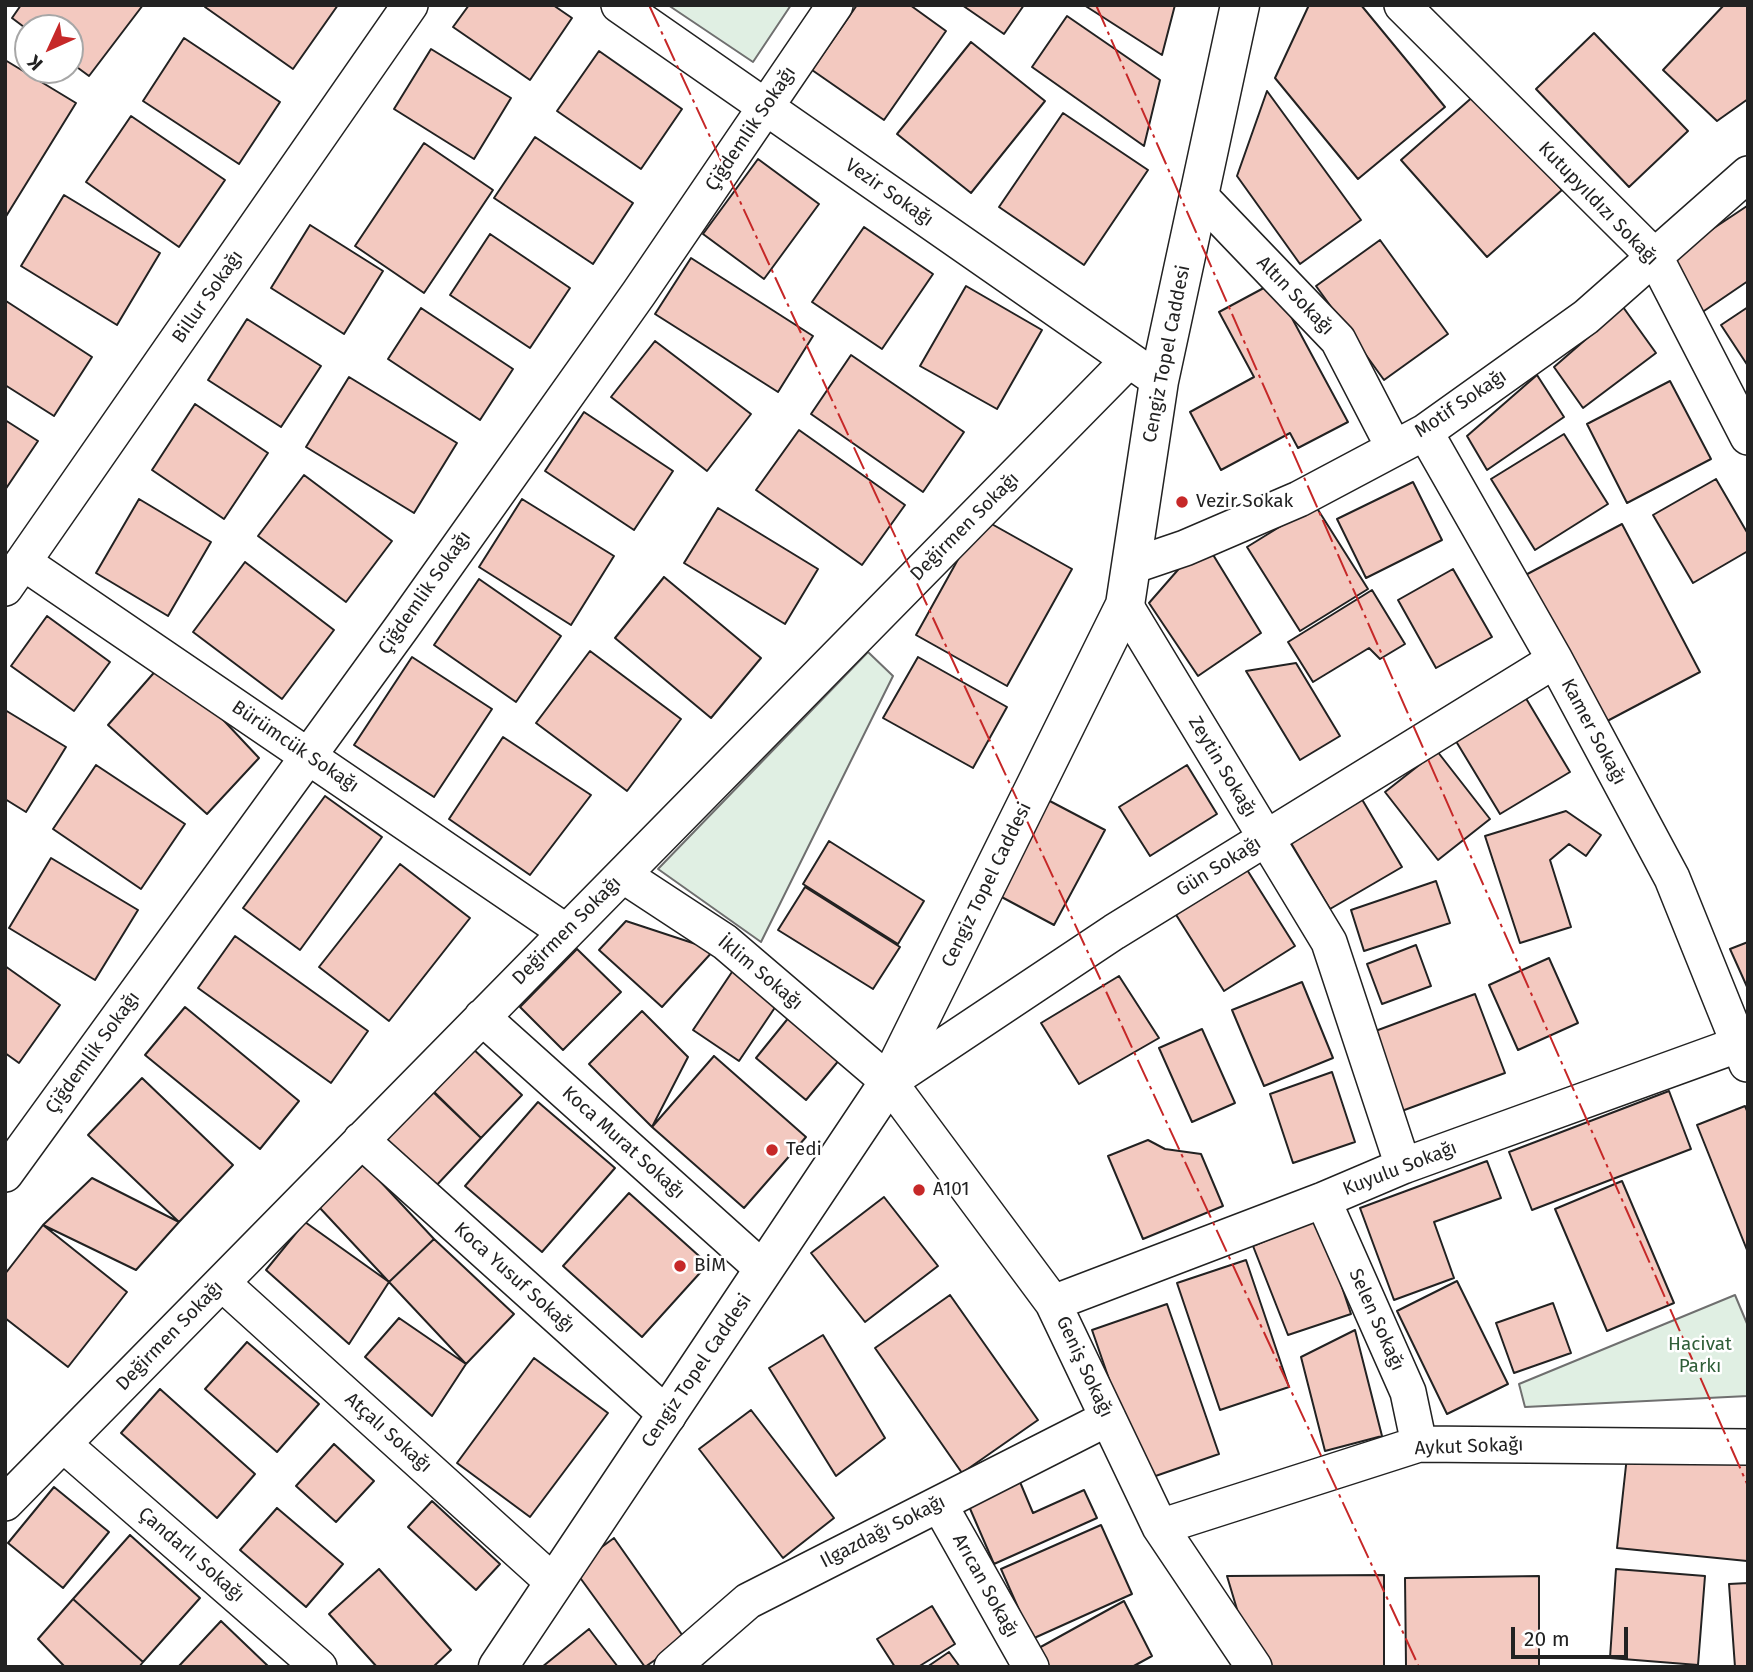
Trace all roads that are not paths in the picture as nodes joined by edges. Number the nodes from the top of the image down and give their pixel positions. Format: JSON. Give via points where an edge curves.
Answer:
{"nodes":[{"id":1,"x":410,"y":5,"type":"edge"},
{"id":2,"x":619,"y":5,"type":"edge"},
{"id":3,"x":835,"y":5,"type":"edge"},
{"id":4,"x":1240,"y":5,"type":"edge"},
{"id":5,"x":1402,"y":5,"type":"edge"},
{"id":6,"x":766,"y":107,"type":"junction"},
{"id":7,"x":1748,"y":174,"type":"edge"},
{"id":8,"x":1198,"y":194,"type":"junction"},
{"id":9,"x":1655,"y":257,"type":"junction"},
{"id":10,"x":1144,"y":370,"type":"junction"},
{"id":11,"x":1424,"y":432,"type":"junction"},
{"id":12,"x":1748,"y":437,"type":"edge"},
{"id":13,"x":1394,"y":448,"type":"junction"},
{"id":14,"x":1132,"y":566,"type":"junction"},
{"id":15,"x":14,"y":575,"type":"edge"},
{"id":16,"x":1125,"y":605,"type":"junction"},
{"id":17,"x":1555,"y":660,"type":"junction"},
{"id":18,"x":309,"y":755,"type":"junction"},
{"id":19,"x":1265,"y":839,"type":"junction"},
{"id":20,"x":622,"y":875,"type":"junction"},
{"id":21,"x":566,"y":932,"type":"junction"},
{"id":22,"x":482,"y":1017,"type":"junction"},
{"id":23,"x":1745,"y":1050,"type":"edge"},
{"id":24,"x":889,"y":1082,"type":"junction"},
{"id":25,"x":361,"y":1140,"type":"junction"},
{"id":26,"x":1403,"y":1166,"type":"junction"},
{"id":27,"x":5,"y":1174,"type":"edge"},
{"id":28,"x":1323,"y":1200,"type":"junction"},
{"id":29,"x":764,"y":1270,"type":"junction"},
{"id":30,"x":222,"y":1283,"type":"junction"},
{"id":31,"x":1053,"y":1303,"type":"junction"},
{"id":32,"x":668,"y":1416,"type":"junction"},
{"id":33,"x":1108,"y":1418,"type":"junction"},
{"id":34,"x":1741,"y":1443,"type":"edge"},
{"id":35,"x":63,"y":1444,"type":"junction"},
{"id":36,"x":1419,"y":1444,"type":"junction"},
{"id":37,"x":5,"y":1503,"type":"edge"},
{"id":38,"x":939,"y":1504,"type":"junction"},
{"id":39,"x":1160,"y":1527,"type":"junction"},
{"id":40,"x":554,"y":1583,"type":"junction"},
{"id":41,"x":319,"y":1667,"type":"edge"},
{"id":42,"x":498,"y":1667,"type":"edge"},
{"id":43,"x":672,"y":1667,"type":"edge"},
{"id":44,"x":1031,"y":1667,"type":"edge"},
{"id":45,"x":1254,"y":1667,"type":"edge"}],
"edges":[{"from":1,"to":15,"type":"street","name":"Billur Sokağı"},
{"from":2,"to":6,"type":"street","name":"Vezir Sokağı"},
{"from":3,"to":6,"type":"street","name":"Çiğdemlik Sokağı"},
{"from":4,"to":8,"type":"street","name":"Cengiz Topel Caddesi"},
{"from":5,"to":9,"type":"street","name":"Kutupyıldızı Sokağı"},
{"from":6,"to":10,"type":"street","name":"Vezir Sokağı"},
{"from":6,"to":18,"type":"street","name":"Çiğdemlik Sokağı"},
{"from":7,"to":9,"type":"street","name":"Motif Sokağı"},
{"from":8,"to":10,"type":"street","name":"Cengiz Topel Caddesi"},
{"from":8,"to":13,"type":"street","name":"Altın Sokağı","via":[[1338,340]]},
{"from":9,"to":11,"type":"street","name":"Motif Sokağı","via":[[1586,317]]},
{"from":9,"to":12,"type":"street","name":"Kutupyıldızı Sokağı"},
{"from":10,"to":14,"type":"street","name":"Cengiz Topel Caddesi"},
{"from":10,"to":20,"type":"street","name":"Değirmen Sokağı"},
{"from":11,"to":13,"type":"street","name":"Motif Sokağı"},
{"from":11,"to":17,"type":"street","name":"Kamer Sokağı"},
{"from":13,"to":14,"type":"street","name":"Motif Sokağı","via":[[1299,499]]},
{"from":14,"to":16,"type":"street","name":"Cengiz Topel Caddesi"},
{"from":15,"to":18,"type":"street","name":"Bürümcük Sokağı"},
{"from":16,"to":19,"type":"street","name":"Zeytin Sokağı"},
{"from":16,"to":24,"type":"street","name":"Cengiz Topel Caddesi"},
{"from":17,"to":19,"type":"street","name":"Gün Sokağı"},
{"from":17,"to":23,"type":"street","name":"Kamer Sokağı","via":[[1672,878]]},
{"from":18,"to":21,"type":"street","name":"Bürümcük Sokağı"},
{"from":18,"to":27,"type":"street","name":"Çiğdemlik Sokağı"},
{"from":19,"to":24,"type":"street","name":"Gün Sokağı","via":[[1114,932]]},
{"from":19,"to":26,"type":"street","name":"Zeytin Sokağı","via":[[1329,942]]},
{"from":20,"to":21,"type":"street","name":"Değirmen Sokağı"},
{"from":20,"to":24,"type":"street","name":"İklim Sokağı","via":[[725,942]]},
{"from":21,"to":22,"type":"street","name":"Değirmen Sokağı"},
{"from":22,"to":25,"type":"street","name":"Değirmen Sokağı"},
{"from":22,"to":29,"type":"street","name":"Koca Murat Sokağı"},
{"from":23,"to":26,"type":"street","name":"Kuyulu Sokağı"},
{"from":24,"to":29,"type":"street","name":"Cengiz Topel Caddesi"},
{"from":24,"to":31,"type":"street","name":"Geniş Sokağı"},
{"from":25,"to":30,"type":"street","name":"Değirmen Sokağı"},
{"from":25,"to":32,"type":"street","name":"Koca Yusuf Sokağı"},
{"from":26,"to":28,"type":"street","name":"Kuyulu Sokağı"},
{"from":28,"to":31,"type":"street","name":"Kuyulu Sokağı"},
{"from":28,"to":36,"type":"street","name":"Selen Sokağı","via":[[1408,1392]]},
{"from":29,"to":32,"type":"street","name":"Cengiz Topel Caddesi"},
{"from":30,"to":35,"type":"street","name":"Değirmen Sokağı"},
{"from":30,"to":40,"type":"street","name":"Atçalı Sokağı"},
{"from":31,"to":33,"type":"street","name":"Geniş Sokağı"},
{"from":32,"to":40,"type":"street","name":"Cengiz Topel Caddesi"},
{"from":33,"to":38,"type":"street","name":"Ilgazdağı Sokağı"},
{"from":33,"to":39,"type":"street","name":"Geniş Sokağı"},
{"from":34,"to":36,"type":"street","name":"Aykut Sokağı"},
{"from":35,"to":37,"type":"street","name":"Değirmen Sokağı"},
{"from":35,"to":41,"type":"street","name":"Çandarlı Sokağı"},
{"from":36,"to":39,"type":"street","name":"Aykut Sokağı"},
{"from":38,"to":43,"type":"street","name":"Ilgazdağı Sokağı","via":[[748,1601]]},
{"from":38,"to":44,"type":"street","name":"Arıcan Sokağı"},
{"from":39,"to":45,"type":"street","name":"Geniş Sokağı"},
{"from":40,"to":42,"type":"street","name":"Cengiz Topel Caddesi"}]}
